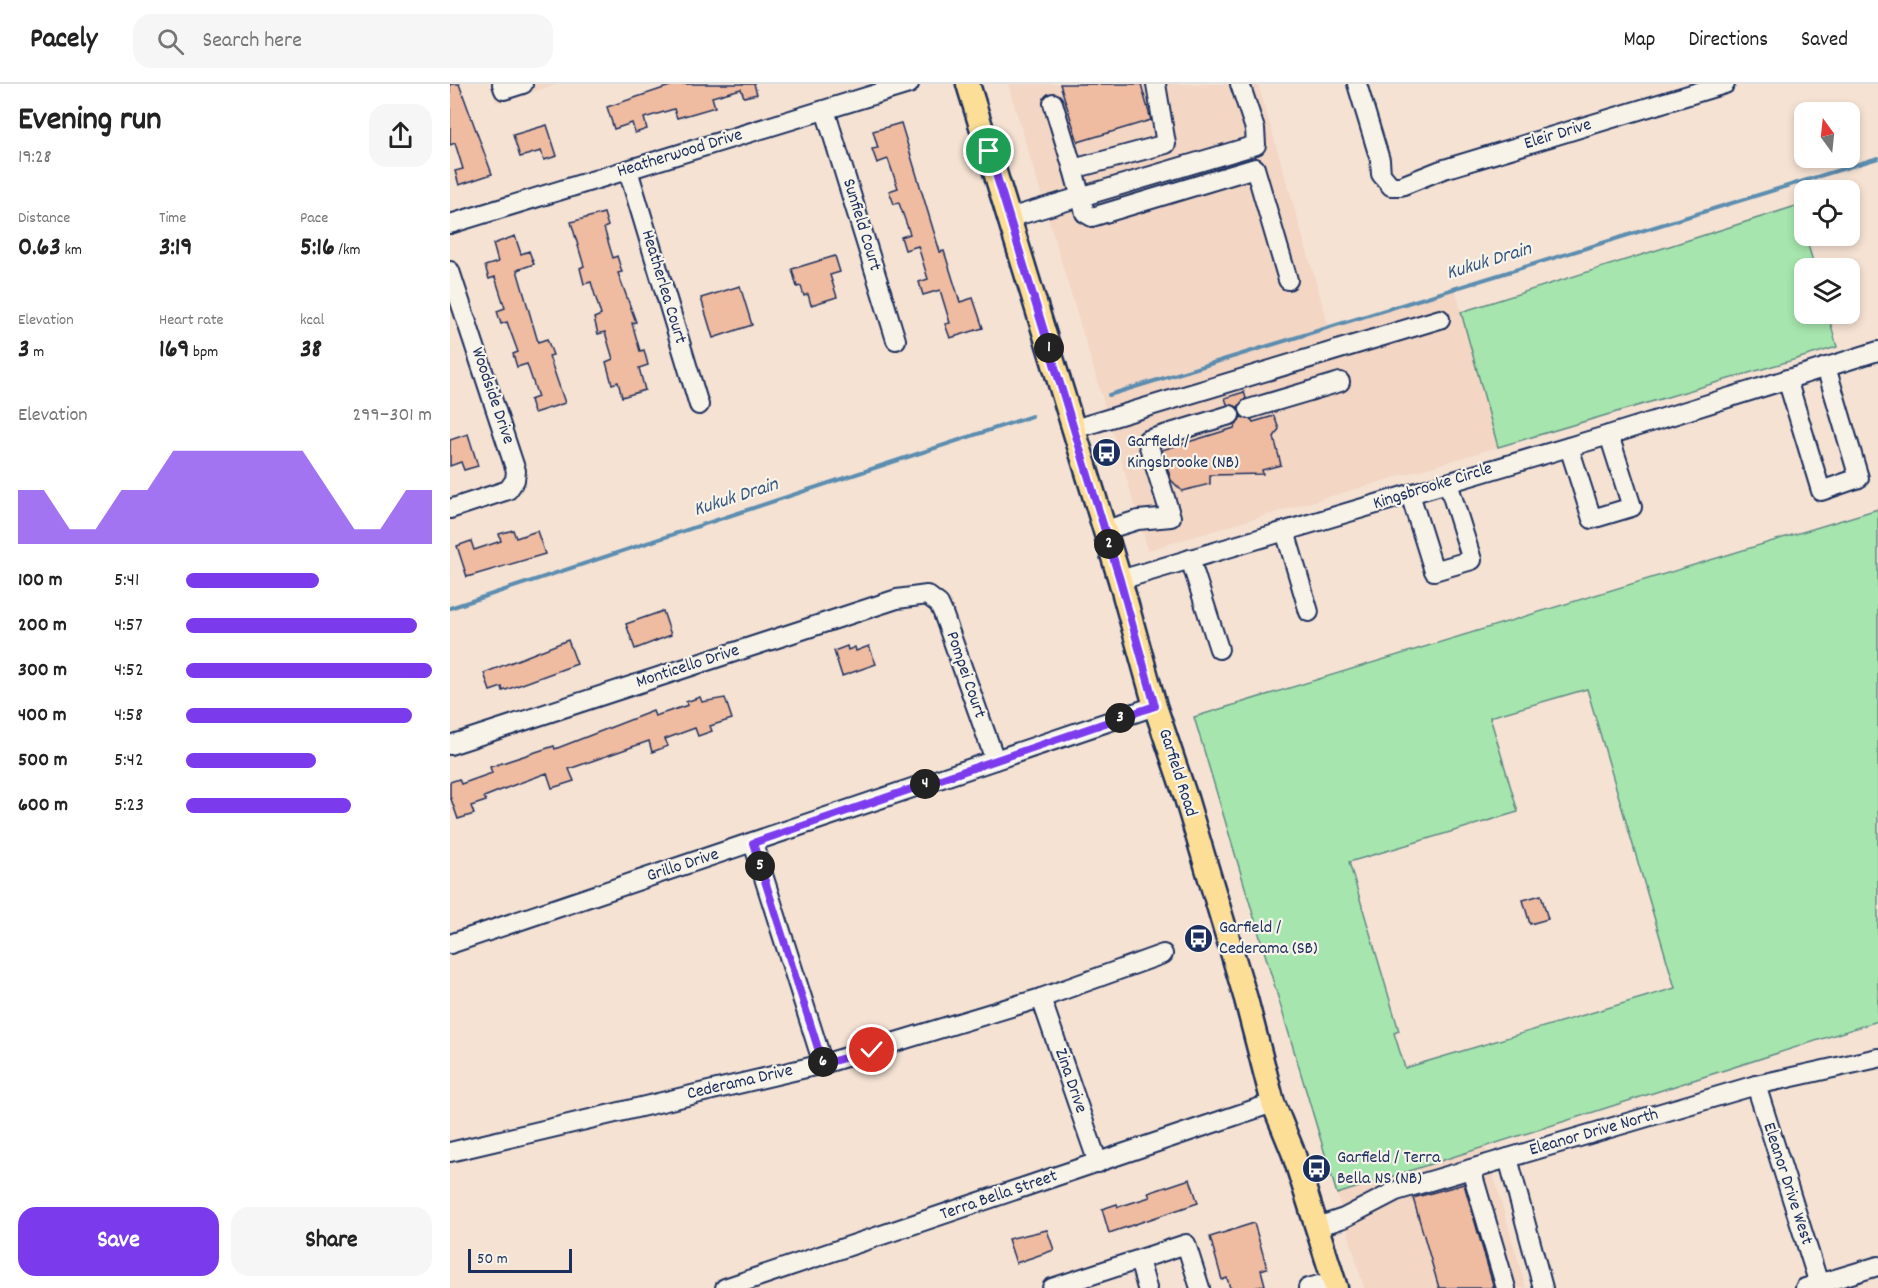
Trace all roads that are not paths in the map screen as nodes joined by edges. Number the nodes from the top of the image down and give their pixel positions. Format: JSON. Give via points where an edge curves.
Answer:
{"nodes":[{"id":1,"x":502,"y":84,"type":"edge"},
{"id":2,"x":523,"y":84,"type":"edge"},
{"id":3,"x":909,"y":84,"type":"edge"},
{"id":4,"x":968,"y":84,"type":"edge"},
{"id":5,"x":1156,"y":84,"type":"edge"},
{"id":6,"x":1240,"y":84,"type":"edge"},
{"id":7,"x":1357,"y":84,"type":"edge"},
{"id":8,"x":1725,"y":84,"type":"edge"},
{"id":9,"x":1053,"y":103,"type":"dead end"},
{"id":10,"x":825,"y":110,"type":"junction"},
{"id":11,"x":1250,"y":147,"type":"junction"},
{"id":12,"x":1255,"y":168,"type":"junction"},
{"id":13,"x":1073,"y":169,"type":"junction"},
{"id":14,"x":1176,"y":169,"type":"junction"},
{"id":15,"x":628,"y":170,"type":"junction"},
{"id":16,"x":1136,"y":180,"type":"junction"},
{"id":17,"x":1181,"y":190,"type":"junction"},
{"id":18,"x":1080,"y":197,"type":"junction"},
{"id":19,"x":1142,"y":202,"type":"junction"},
{"id":20,"x":1009,"y":218,"type":"junction"},
{"id":21,"x":450,"y":224,"type":"edge"},
{"id":22,"x":450,"y":272,"type":"edge"},
{"id":23,"x":1288,"y":280,"type":"dead end"},
{"id":24,"x":1440,"y":319,"type":"dead end"},
{"id":25,"x":896,"y":340,"type":"dead end"},
{"id":26,"x":1878,"y":351,"type":"edge"},
{"id":27,"x":1826,"y":367,"type":"junction"},
{"id":28,"x":1787,"y":379,"type":"junction"},
{"id":29,"x":1340,"y":382,"type":"dead end"},
{"id":30,"x":1204,"y":390,"type":"junction"},
{"id":31,"x":699,"y":405,"type":"dead end"},
{"id":32,"x":1249,"y":409,"type":"dead end"},
{"id":33,"x":1074,"y":429,"type":"junction"},
{"id":34,"x":1609,"y":435,"type":"junction"},
{"id":35,"x":1569,"y":447,"type":"junction"},
{"id":36,"x":1448,"y":483,"type":"junction"},
{"id":37,"x":1410,"y":494,"type":"junction"},
{"id":38,"x":450,"y":509,"type":"edge"},
{"id":39,"x":1105,"y":530,"type":"junction"},
{"id":40,"x":1285,"y":531,"type":"junction"},
{"id":41,"x":1190,"y":559,"type":"junction"},
{"id":42,"x":1120,"y":580,"type":"junction"},
{"id":43,"x":927,"y":595,"type":"joint"},
{"id":44,"x":1309,"y":612,"type":"dead end"},
{"id":45,"x":1219,"y":649,"type":"dead end"},
{"id":46,"x":1155,"y":706,"type":"junction"},
{"id":47,"x":450,"y":745,"type":"edge"},
{"id":48,"x":995,"y":760,"type":"junction"},
{"id":49,"x":753,"y":843,"type":"junction"},
{"id":50,"x":450,"y":944,"type":"edge"},
{"id":51,"x":1163,"y":954,"type":"dead end"},
{"id":52,"x":1041,"y":998,"type":"junction"},
{"id":53,"x":1878,"y":1058,"type":"edge"},
{"id":54,"x":823,"y":1064,"type":"junction"},
{"id":55,"x":1756,"y":1085,"type":"junction"},
{"id":56,"x":1273,"y":1103,"type":"junction"},
{"id":57,"x":450,"y":1152,"type":"edge"},
{"id":58,"x":1508,"y":1158,"type":"junction"},
{"id":59,"x":1098,"y":1163,"type":"junction"},
{"id":60,"x":1471,"y":1169,"type":"junction"},
{"id":61,"x":1317,"y":1227,"type":"junction"},
{"id":62,"x":1138,"y":1260,"type":"junction"},
{"id":63,"x":1878,"y":1266,"type":"edge"},
{"id":64,"x":1335,"y":1284,"type":"edge"},
{"id":65,"x":1812,"y":1286,"type":"edge"},
{"id":66,"x":726,"y":1288,"type":"edge"},
{"id":67,"x":1052,"y":1288,"type":"edge"},
{"id":68,"x":1147,"y":1288,"type":"edge"},
{"id":69,"x":1200,"y":1288,"type":"edge"},
{"id":70,"x":1308,"y":1288,"type":"edge"},
{"id":71,"x":1506,"y":1288,"type":"edge"},
{"id":72,"x":1543,"y":1288,"type":"edge"}],
"edges":[{"from":1,"to":2,"type":"street","via":[[504,90]]},
{"from":3,"to":10,"type":"street","name":"Heatherwood Drive"},
{"from":4,"to":20,"type":"main road","name":"Garfield Road"},
{"from":5,"to":13,"type":"street","via":[[1166,144]]},
{"from":6,"to":11,"type":"street","via":[[1255,129],[1256,145]]},
{"from":7,"to":8,"type":"street","name":"Eleir Drive","via":[[1381,174],[1391,186]]},
{"from":9,"to":13,"type":"street"},
{"from":10,"to":15,"type":"street","name":"Heatherwood Drive"},
{"from":10,"to":25,"type":"street","name":"Sunfield Court"},
{"from":11,"to":12,"type":"street"},
{"from":11,"to":14,"type":"street"},
{"from":12,"to":17,"type":"street"},
{"from":12,"to":23,"type":"street"},
{"from":13,"to":18,"type":"street"},
{"from":14,"to":16,"type":"street"},
{"from":14,"to":17,"type":"street"},
{"from":15,"to":21,"type":"street","name":"Heatherwood Drive"},
{"from":15,"to":31,"type":"street","name":"Heatherlea Court"},
{"from":16,"to":18,"type":"street"},
{"from":16,"to":19,"type":"street"},
{"from":17,"to":19,"type":"street"},
{"from":18,"to":19,"type":"street","via":[[1085,213],[1092,217]]},
{"from":18,"to":20,"type":"street"},
{"from":20,"to":33,"type":"main road","name":"Garfield Road"},
{"from":22,"to":38,"type":"street","name":"Woodside Drive","via":[[514,463],[515,480],[512,486]]},
{"from":24,"to":30,"type":"street"},
{"from":26,"to":27,"type":"street","name":"Kingsbrooke Circle"},
{"from":27,"to":28,"type":"street","name":"Kingsbrooke Circle"},
{"from":27,"to":28,"type":"street","via":[[1859,478],[1821,491]]},
{"from":28,"to":34,"type":"street","name":"Kingsbrooke Circle"},
{"from":29,"to":32,"type":"street"},
{"from":30,"to":33,"type":"street"},
{"from":30,"to":39,"type":"street","via":[[1222,418],[1147,440],[1171,517],[1138,520]]},
{"from":33,"to":39,"type":"main road","name":"Garfield Road"},
{"from":34,"to":35,"type":"street","name":"Kingsbrooke Circle"},
{"from":34,"to":35,"type":"street","via":[[1632,507],[1592,519]]},
{"from":35,"to":36,"type":"street","name":"Kingsbrooke Circle"},
{"from":36,"to":37,"type":"street","name":"Kingsbrooke Circle"},
{"from":36,"to":37,"type":"street","via":[[1472,560],[1434,571]]},
{"from":37,"to":40,"type":"street","name":"Kingsbrooke Circle"},
{"from":39,"to":42,"type":"main road","name":"Garfield Road"},
{"from":40,"to":41,"type":"street","name":"Kingsbrooke Circle"},
{"from":40,"to":44,"type":"street"},
{"from":41,"to":42,"type":"street","name":"Kingsbrooke Circle"},
{"from":41,"to":45,"type":"street"},
{"from":42,"to":46,"type":"main road","name":"Garfield Road"},
{"from":43,"to":47,"type":"street","name":"Monticello Drive","via":[[897,599]]},
{"from":43,"to":48,"type":"street","name":"Pompei Court","via":[[943,613]]},
{"from":46,"to":48,"type":"street","name":"Grillo Drive"},
{"from":46,"to":56,"type":"main road","name":"Garfield Road","via":[[1246,999]]},
{"from":48,"to":49,"type":"street","name":"Grillo Drive"},
{"from":49,"to":50,"type":"street","name":"Grillo Drive"},
{"from":49,"to":54,"type":"street"},
{"from":51,"to":52,"type":"street","name":"Cederama Drive"},
{"from":52,"to":54,"type":"street","name":"Cederama Drive"},
{"from":52,"to":59,"type":"street","name":"Zina Drive"},
{"from":53,"to":55,"type":"street","name":"Eleanor Drive North"},
{"from":54,"to":57,"type":"street","name":"Cederama Drive"},
{"from":55,"to":58,"type":"street","name":"Eleanor Drive North"},
{"from":55,"to":65,"type":"street","name":"Eleanor Drive West"},
{"from":56,"to":59,"type":"street","name":"Terra Bella Street"},
{"from":56,"to":61,"type":"main road","name":"Garfield Road"},
{"from":58,"to":60,"type":"street","name":"Eleanor Drive North"},
{"from":58,"to":72,"type":"street"},
{"from":59,"to":66,"type":"street","name":"Terra Bella Street"},
{"from":60,"to":61,"type":"street","name":"Eleanor Drive North","via":[[1396,1191],[1344,1218]]},
{"from":60,"to":71,"type":"street"},
{"from":61,"to":64,"type":"main road","name":"Garfield Road"},
{"from":62,"to":67,"type":"street"},
{"from":62,"to":68,"type":"street"},
{"from":62,"to":69,"type":"street","via":[[1186,1244]]},
{"from":63,"to":65,"type":"street"},
{"from":64,"to":70,"type":"street"}]}
